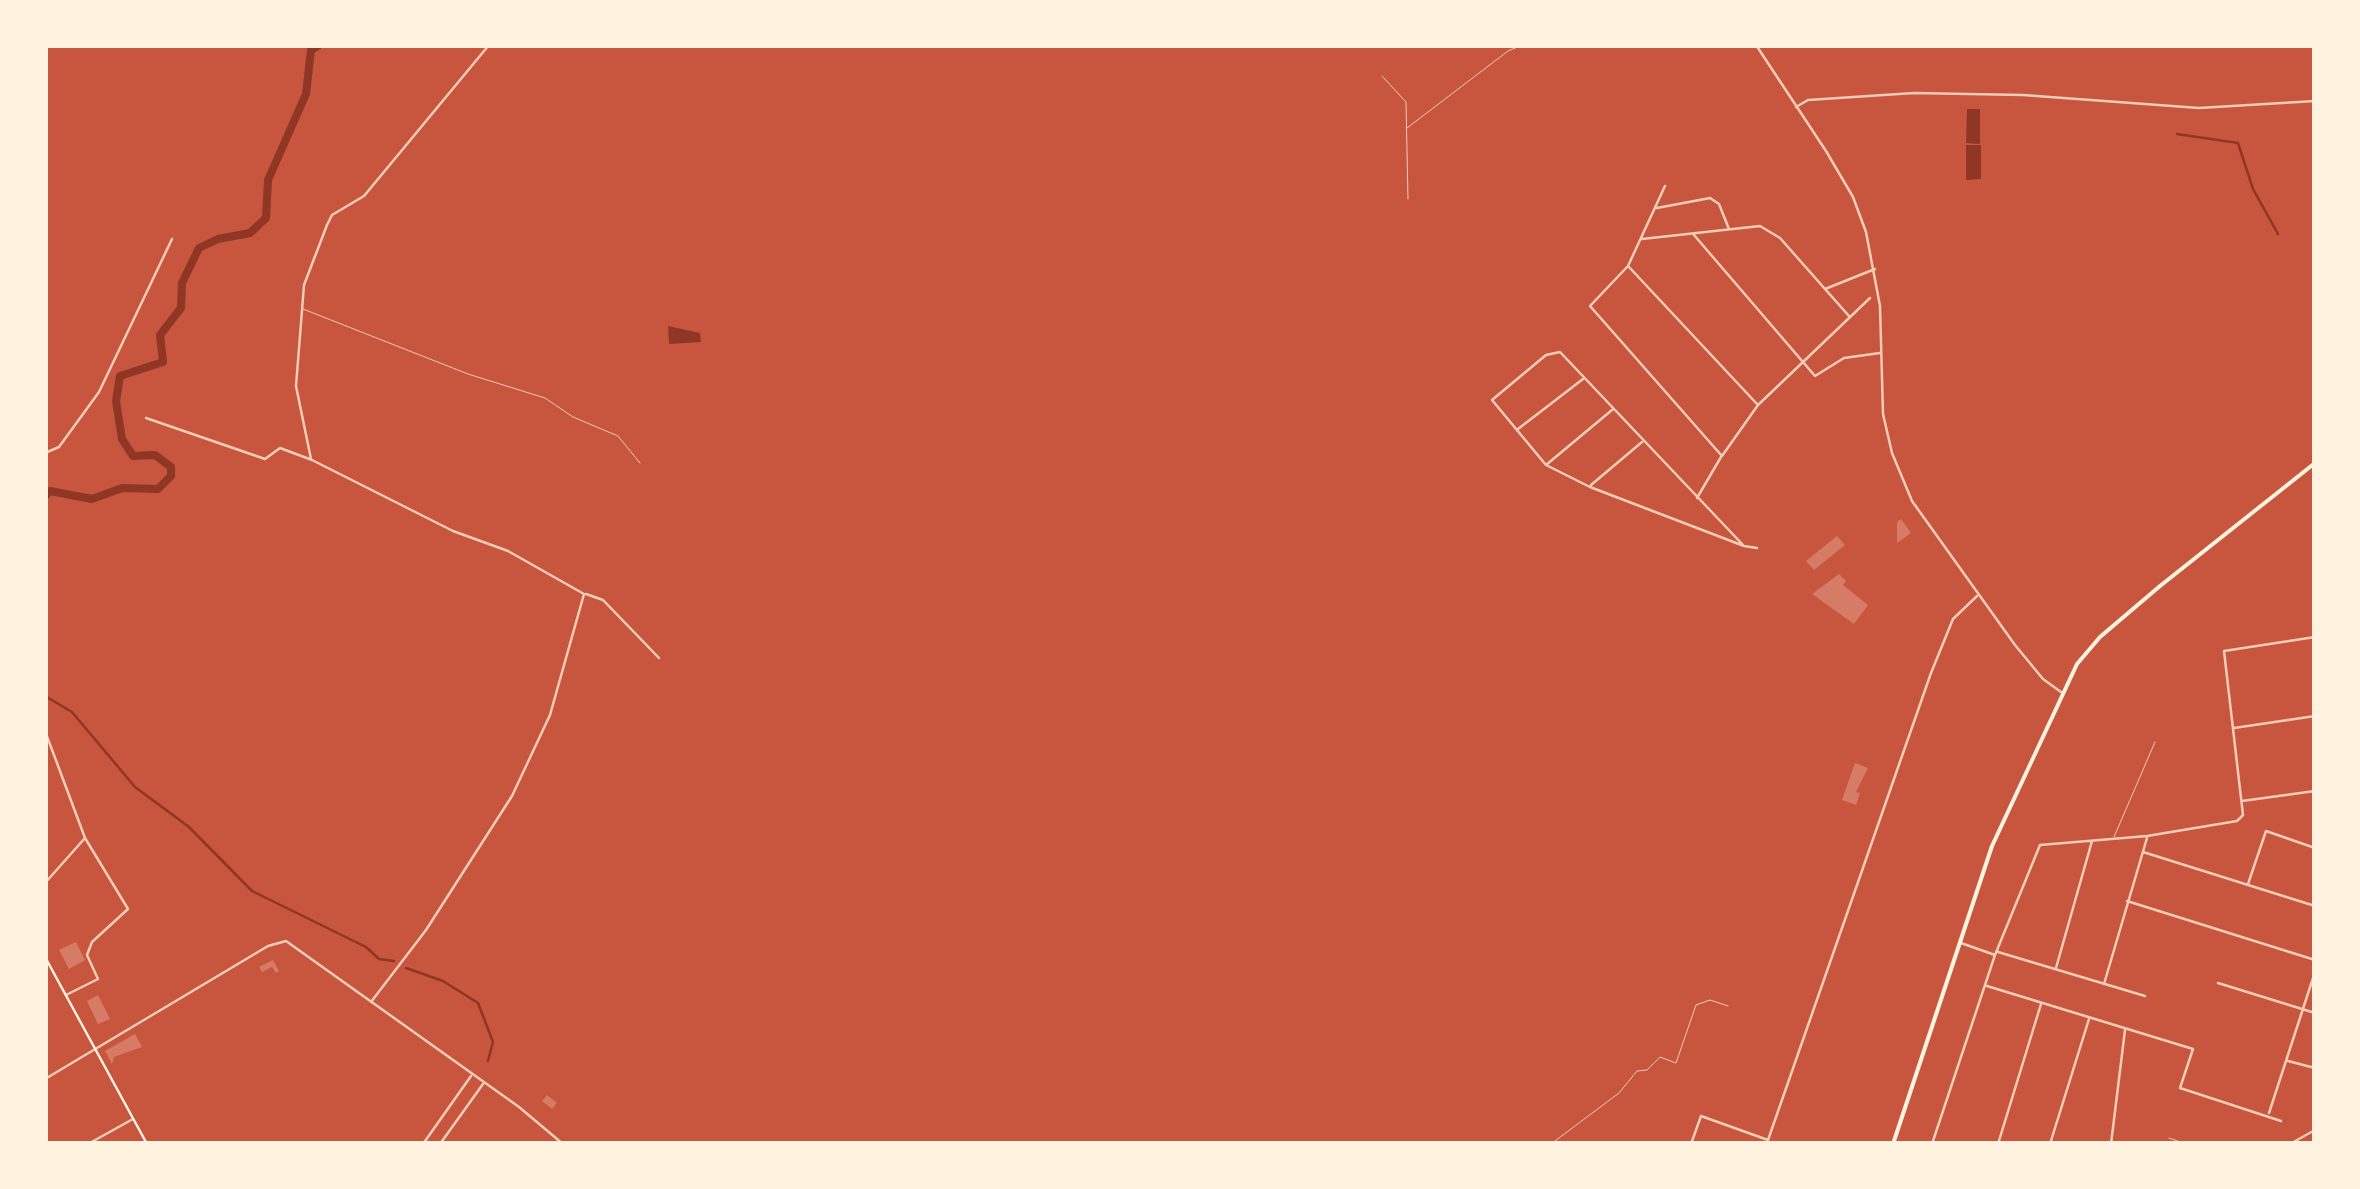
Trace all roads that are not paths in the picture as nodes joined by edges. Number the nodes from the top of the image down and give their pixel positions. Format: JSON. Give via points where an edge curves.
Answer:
{"nodes":[{"id":1,"x":489,"y":45,"type":"edge"},
{"id":2,"x":1522,"y":45,"type":"edge"},
{"id":3,"x":1756,"y":45,"type":"edge"},
{"id":4,"x":1382,"y":76,"type":"dead end"},
{"id":5,"x":2315,"y":101,"type":"edge"},
{"id":6,"x":1796,"y":107,"type":"junction"},
{"id":7,"x":1408,"y":128,"type":"junction"},
{"id":8,"x":1666,"y":186,"type":"dead end"},
{"id":9,"x":1408,"y":199,"type":"dead end"},
{"id":10,"x":1658,"y":208,"type":"junction"},
{"id":11,"x":1730,"y":230,"type":"junction"},
{"id":12,"x":1694,"y":234,"type":"junction"},
{"id":13,"x":172,"y":239,"type":"dead end"},
{"id":14,"x":1640,"y":239,"type":"junction"},
{"id":15,"x":1628,"y":266,"type":"junction"},
{"id":16,"x":1875,"y":269,"type":"junction"},
{"id":17,"x":1825,"y":289,"type":"junction"},
{"id":18,"x":1870,"y":298,"type":"dead end"},
{"id":19,"x":303,"y":309,"type":"junction"},
{"id":20,"x":1850,"y":317,"type":"junction"},
{"id":21,"x":1882,"y":353,"type":"junction"},
{"id":22,"x":1803,"y":362,"type":"junction"},
{"id":23,"x":1584,"y":378,"type":"junction"},
{"id":24,"x":1758,"y":405,"type":"junction"},
{"id":25,"x":1613,"y":409,"type":"junction"},
{"id":26,"x":146,"y":418,"type":"dead end"},
{"id":27,"x":1516,"y":431,"type":"junction"},
{"id":28,"x":1643,"y":441,"type":"junction"},
{"id":29,"x":45,"y":453,"type":"edge"},
{"id":30,"x":1722,"y":456,"type":"junction"},
{"id":31,"x":312,"y":460,"type":"junction"},
{"id":32,"x":640,"y":463,"type":"dead end"},
{"id":33,"x":2315,"y":463,"type":"edge"},
{"id":34,"x":1546,"y":465,"type":"junction"},
{"id":35,"x":1590,"y":486,"type":"junction"},
{"id":36,"x":1697,"y":499,"type":"junction"},
{"id":37,"x":1744,"y":546,"type":"junction"},
{"id":38,"x":1757,"y":548,"type":"dead end"},
{"id":39,"x":584,"y":594,"type":"junction"},
{"id":40,"x":1977,"y":596,"type":"junction"},
{"id":41,"x":2315,"y":637,"type":"edge"},
{"id":42,"x":659,"y":658,"type":"dead end"},
{"id":43,"x":2061,"y":692,"type":"junction"},
{"id":44,"x":2315,"y":716,"type":"edge"},
{"id":45,"x":2232,"y":728,"type":"junction"},
{"id":46,"x":45,"y":731,"type":"edge"},
{"id":47,"x":2155,"y":742,"type":"dead end"},
{"id":48,"x":2315,"y":791,"type":"edge"},
{"id":49,"x":2242,"y":802,"type":"junction"},
{"id":50,"x":2147,"y":836,"type":"junction"},
{"id":51,"x":2114,"y":837,"type":"junction"},
{"id":52,"x":85,"y":838,"type":"junction"},
{"id":53,"x":2093,"y":840,"type":"junction"},
{"id":54,"x":2315,"y":848,"type":"edge"},
{"id":55,"x":2143,"y":852,"type":"junction"},
{"id":56,"x":45,"y":882,"type":"edge"},
{"id":57,"x":2248,"y":885,"type":"junction"},
{"id":58,"x":2128,"y":901,"type":"junction"},
{"id":59,"x":2315,"y":906,"type":"edge"},
{"id":60,"x":1959,"y":943,"type":"junction"},
{"id":61,"x":1996,"y":953,"type":"junction"},
{"id":62,"x":45,"y":957,"type":"edge"},
{"id":63,"x":2315,"y":960,"type":"edge"},
{"id":64,"x":2055,"y":969,"type":"junction"},
{"id":65,"x":2315,"y":972,"type":"edge"},
{"id":66,"x":2218,"y":983,"type":"dead end"},
{"id":67,"x":2104,"y":984,"type":"junction"},
{"id":68,"x":1986,"y":986,"type":"junction"},
{"id":69,"x":66,"y":995,"type":"junction"},
{"id":70,"x":2145,"y":996,"type":"dead end"},
{"id":71,"x":371,"y":1002,"type":"junction"},
{"id":72,"x":2042,"y":1003,"type":"junction"},
{"id":73,"x":1728,"y":1006,"type":"dead end"},
{"id":74,"x":2304,"y":1010,"type":"junction"},
{"id":75,"x":2315,"y":1013,"type":"edge"},
{"id":76,"x":2090,"y":1018,"type":"junction"},
{"id":77,"x":2125,"y":1029,"type":"junction"},
{"id":78,"x":96,"y":1048,"type":"junction"},
{"id":79,"x":2288,"y":1061,"type":"junction"},
{"id":80,"x":2315,"y":1068,"type":"edge"},
{"id":81,"x":472,"y":1075,"type":"junction"},
{"id":82,"x":45,"y":1080,"type":"edge"},
{"id":83,"x":484,"y":1082,"type":"junction"},
{"id":84,"x":2268,"y":1116,"type":"junction"},
{"id":85,"x":133,"y":1119,"type":"junction"},
{"id":86,"x":2281,"y":1121,"type":"dead end"},
{"id":87,"x":2315,"y":1130,"type":"edge"},
{"id":88,"x":2170,"y":1138,"type":"dead end"},
{"id":89,"x":88,"y":1144,"type":"edge"},
{"id":90,"x":147,"y":1144,"type":"edge"},
{"id":91,"x":423,"y":1144,"type":"edge"},
{"id":92,"x":440,"y":1144,"type":"edge"},
{"id":93,"x":563,"y":1144,"type":"edge"},
{"id":94,"x":1554,"y":1144,"type":"edge"},
{"id":95,"x":1690,"y":1144,"type":"edge"},
{"id":96,"x":1893,"y":1144,"type":"edge"},
{"id":97,"x":1932,"y":1144,"type":"edge"},
{"id":98,"x":1998,"y":1144,"type":"edge"},
{"id":99,"x":2050,"y":1144,"type":"edge"},
{"id":100,"x":2110,"y":1144,"type":"edge"},
{"id":101,"x":2186,"y":1144,"type":"edge"},
{"id":102,"x":2290,"y":1144,"type":"edge"}],
"edges":[{"from":1,"to":19,"type":"street","via":[[364,196],[332,215],[304,285]]},
{"from":2,"to":7,"type":"lane"},
{"from":3,"to":6,"type":"street"},
{"from":4,"to":7,"type":"lane","via":[[1406,102]]},
{"from":5,"to":6,"type":"street","via":[[2199,108],[1914,93],[1808,100]]},
{"from":6,"to":16,"type":"street","via":[[1853,196]]},
{"from":7,"to":9,"type":"lane"},
{"from":8,"to":10,"type":"street"},
{"from":10,"to":11,"type":"street","via":[[1710,198]]},
{"from":10,"to":14,"type":"street"},
{"from":11,"to":12,"type":"street"},
{"from":11,"to":17,"type":"street","via":[[1760,226],[1780,238]]},
{"from":12,"to":14,"type":"street"},
{"from":12,"to":22,"type":"street"},
{"from":13,"to":29,"type":"street","via":[[98,392],[58,448]]},
{"from":14,"to":15,"type":"street"},
{"from":15,"to":24,"type":"street"},
{"from":15,"to":30,"type":"street","via":[[1590,306],[1592,312]]},
{"from":16,"to":17,"type":"street"},
{"from":16,"to":21,"type":"street"},
{"from":17,"to":20,"type":"street"},
{"from":18,"to":20,"type":"street"},
{"from":19,"to":31,"type":"street","via":[[296,386]]},
{"from":19,"to":32,"type":"lane","via":[[545,398],[618,436]]},
{"from":20,"to":22,"type":"street"},
{"from":21,"to":22,"type":"street","via":[[1844,358],[1815,376]]},
{"from":21,"to":40,"type":"street","via":[[1892,452],[1912,501]]},
{"from":22,"to":24,"type":"street"},
{"from":23,"to":25,"type":"street"},
{"from":23,"to":27,"type":"street"},
{"from":23,"to":27,"type":"street","via":[[1560,352],[1546,355],[1492,400]]},
{"from":24,"to":30,"type":"street"},
{"from":25,"to":28,"type":"street"},
{"from":25,"to":34,"type":"street"},
{"from":26,"to":31,"type":"street","via":[[265,459],[280,448]]},
{"from":27,"to":34,"type":"street"},
{"from":28,"to":35,"type":"street"},
{"from":28,"to":36,"type":"street"},
{"from":30,"to":36,"type":"street"},
{"from":31,"to":39,"type":"street"},
{"from":33,"to":43,"type":"main road","via":[[2100,638]]},
{"from":34,"to":35,"type":"street"},
{"from":35,"to":37,"type":"street"},
{"from":36,"to":37,"type":"street"},
{"from":37,"to":38,"type":"street"},
{"from":39,"to":42,"type":"street","via":[[603,600]]},
{"from":39,"to":71,"type":"street","via":[[550,715],[512,796]]},
{"from":40,"to":43,"type":"street","via":[[2042,679]]},
{"from":40,"to":95,"type":"street","via":[[1953,620],[1924,694],[1768,1140],[1700,1116]]},
{"from":41,"to":45,"type":"street","via":[[2225,650]]},
{"from":43,"to":60,"type":"main road","via":[[1992,846]]},
{"from":44,"to":45,"type":"street"},
{"from":45,"to":49,"type":"street"},
{"from":46,"to":52,"type":"street"},
{"from":47,"to":51,"type":"lane"},
{"from":48,"to":49,"type":"street"},
{"from":49,"to":50,"type":"street","via":[[2237,820]]},
{"from":50,"to":51,"type":"street"},
{"from":50,"to":55,"type":"street"},
{"from":51,"to":53,"type":"street"},
{"from":52,"to":56,"type":"street"},
{"from":52,"to":69,"type":"street","via":[[128,910],[92,942],[87,954],[98,979]]},
{"from":53,"to":61,"type":"street","via":[[2040,845]]},
{"from":53,"to":64,"type":"street"},
{"from":54,"to":57,"type":"street","via":[[2264,833]]},
{"from":55,"to":57,"type":"street"},
{"from":55,"to":58,"type":"street"},
{"from":57,"to":59,"type":"street"},
{"from":58,"to":63,"type":"street"},
{"from":58,"to":67,"type":"street"},
{"from":60,"to":61,"type":"street"},
{"from":60,"to":96,"type":"main road"},
{"from":61,"to":64,"type":"street"},
{"from":61,"to":68,"type":"street"},
{"from":62,"to":69,"type":"main road"},
{"from":64,"to":67,"type":"street"},
{"from":65,"to":74,"type":"street"},
{"from":66,"to":74,"type":"street"},
{"from":67,"to":70,"type":"street"},
{"from":68,"to":72,"type":"street"},
{"from":68,"to":97,"type":"street"},
{"from":69,"to":78,"type":"main road"},
{"from":71,"to":78,"type":"street","via":[[286,940]]},
{"from":71,"to":81,"type":"street"},
{"from":72,"to":76,"type":"street"},
{"from":72,"to":98,"type":"street"},
{"from":73,"to":94,"type":"lane","via":[[1710,1000],[1696,1005],[1676,1063],[1660,1057],[1647,1070],[1636,1070],[1619,1093]]},
{"from":74,"to":75,"type":"street"},
{"from":74,"to":79,"type":"street"},
{"from":76,"to":77,"type":"street"},
{"from":76,"to":99,"type":"street"},
{"from":77,"to":84,"type":"street","via":[[2192,1049],[2180,1088]]},
{"from":77,"to":100,"type":"street"},
{"from":78,"to":82,"type":"street"},
{"from":78,"to":85,"type":"main road"},
{"from":79,"to":80,"type":"street"},
{"from":79,"to":84,"type":"street"},
{"from":81,"to":83,"type":"street"},
{"from":81,"to":91,"type":"street"},
{"from":83,"to":92,"type":"street"},
{"from":83,"to":93,"type":"street"},
{"from":84,"to":86,"type":"street"},
{"from":85,"to":89,"type":"street"},
{"from":85,"to":90,"type":"main road"},
{"from":87,"to":102,"type":"street"},
{"from":88,"to":101,"type":"lane"}]}
